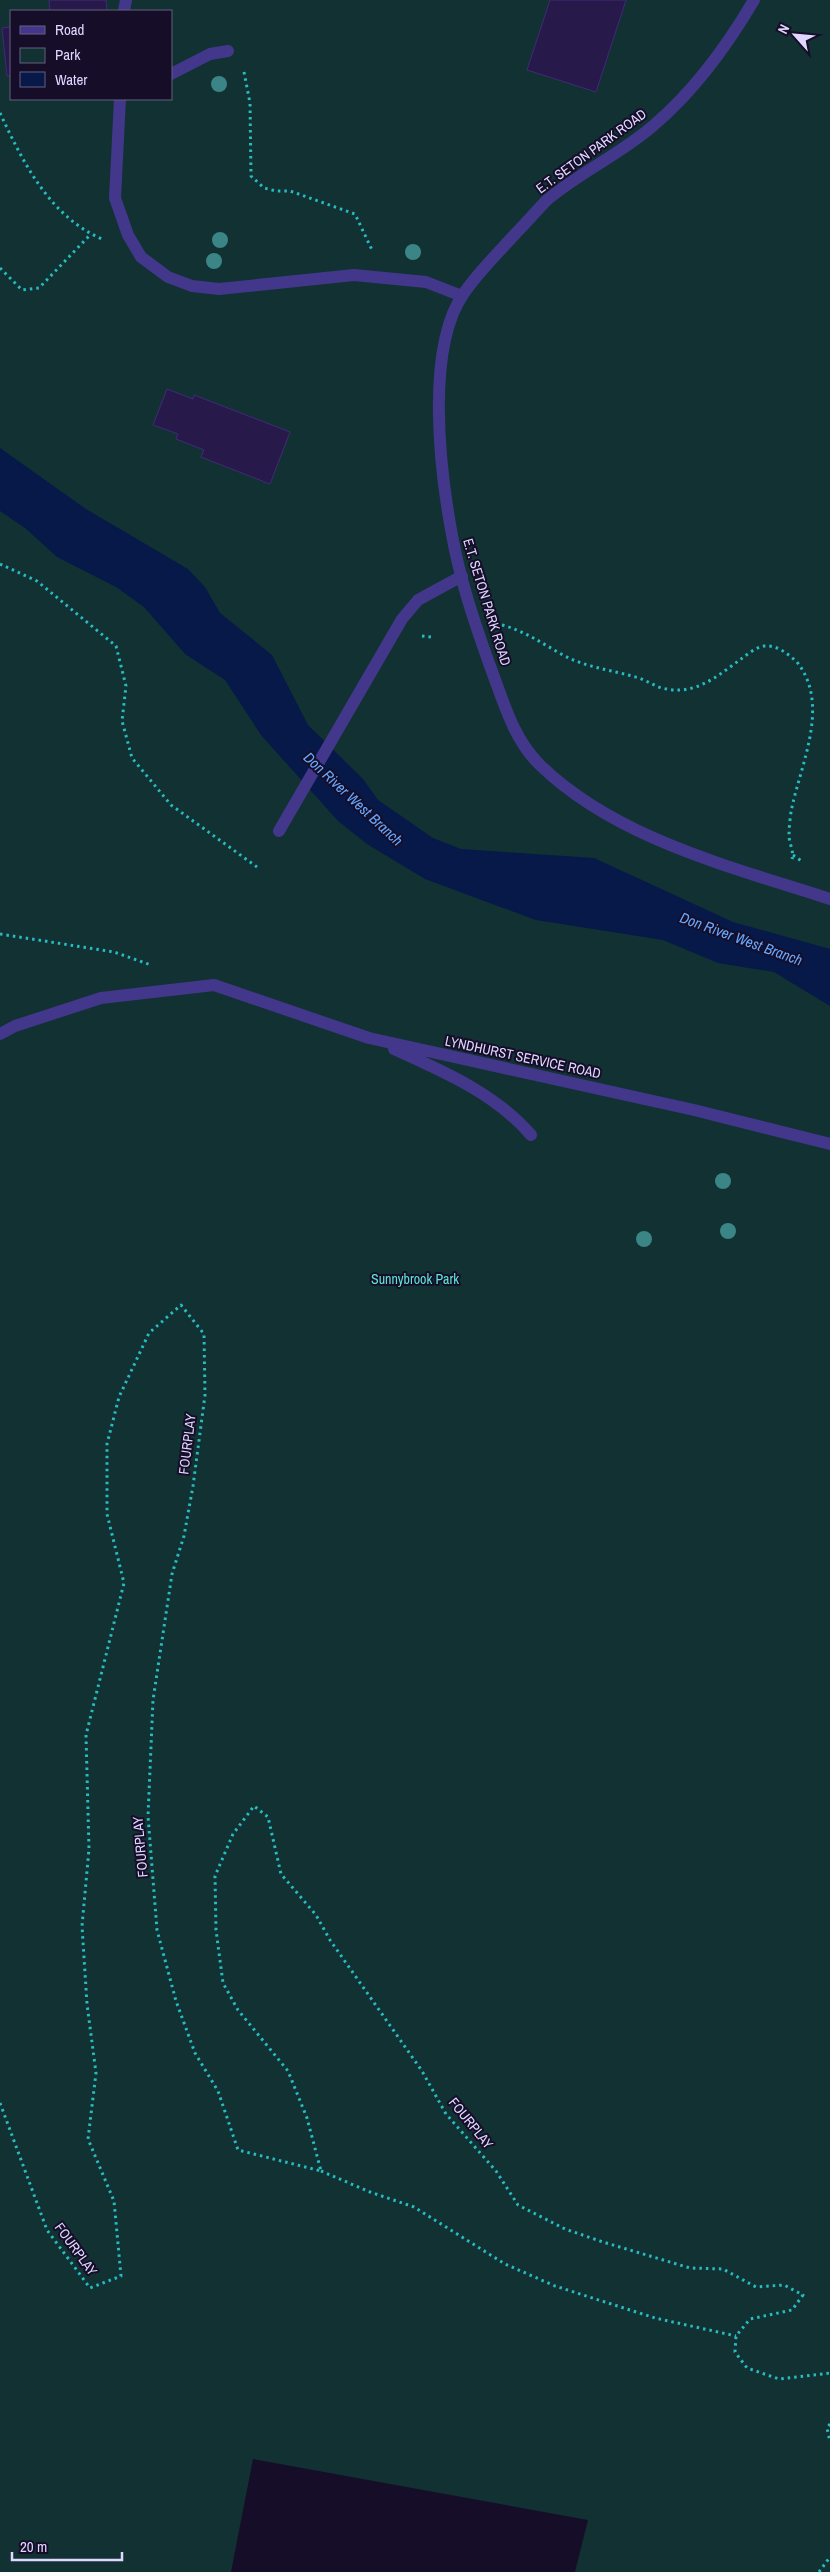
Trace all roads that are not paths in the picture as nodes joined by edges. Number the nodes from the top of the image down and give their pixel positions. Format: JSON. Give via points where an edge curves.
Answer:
{"nodes":[{"id":1,"x":754,"y":0,"type":"edge"},
{"id":2,"x":228,"y":51,"type":"road end"},
{"id":3,"x":172,"y":73,"type":"edge"},
{"id":4,"x":120,"y":100,"type":"edge"},
{"id":5,"x":462,"y":296,"type":"junction"},
{"id":6,"x":462,"y":576,"type":"junction"},
{"id":7,"x":280,"y":831,"type":"dead end"},
{"id":8,"x":830,"y":899,"type":"edge"},
{"id":9,"x":0,"y":1034,"type":"edge"},
{"id":10,"x":369,"y":1038,"type":"junction"},
{"id":11,"x":532,"y":1135,"type":"dead end"},
{"id":12,"x":830,"y":1144,"type":"edge"}],
"edges":[{"from":1,"to":5,"type":"street","name":"E.T. SETON PARK ROAD","via":[[733,35],[688,92],[653,126],[547,201],[483,268]]},
{"from":2,"to":3,"type":"street","via":[[210,54]]},
{"from":4,"to":5,"type":"street","via":[[115,198],[128,236],[141,257],[168,277],[192,286],[218,289],[354,275],[426,282]]},
{"from":5,"to":6,"type":"street","name":"E.T. SETON PARK ROAD","via":[[447,332],[441,368],[439,421],[452,537]]},
{"from":6,"to":7,"type":"street","via":[[418,600],[413,606]]},
{"from":6,"to":8,"type":"street","name":"E.T. SETON PARK ROAD","via":[[504,705],[523,744],[538,764],[620,823],[672,845]]},
{"from":9,"to":10,"type":"street","name":"LYNDHURST SERVICE ROAD","via":[[101,998],[214,985]]},
{"from":10,"to":11,"type":"street","via":[[460,1081],[512,1116]]},
{"from":10,"to":12,"type":"street","name":"LYNDHURST SERVICE ROAD","via":[[694,1110]]}]}
